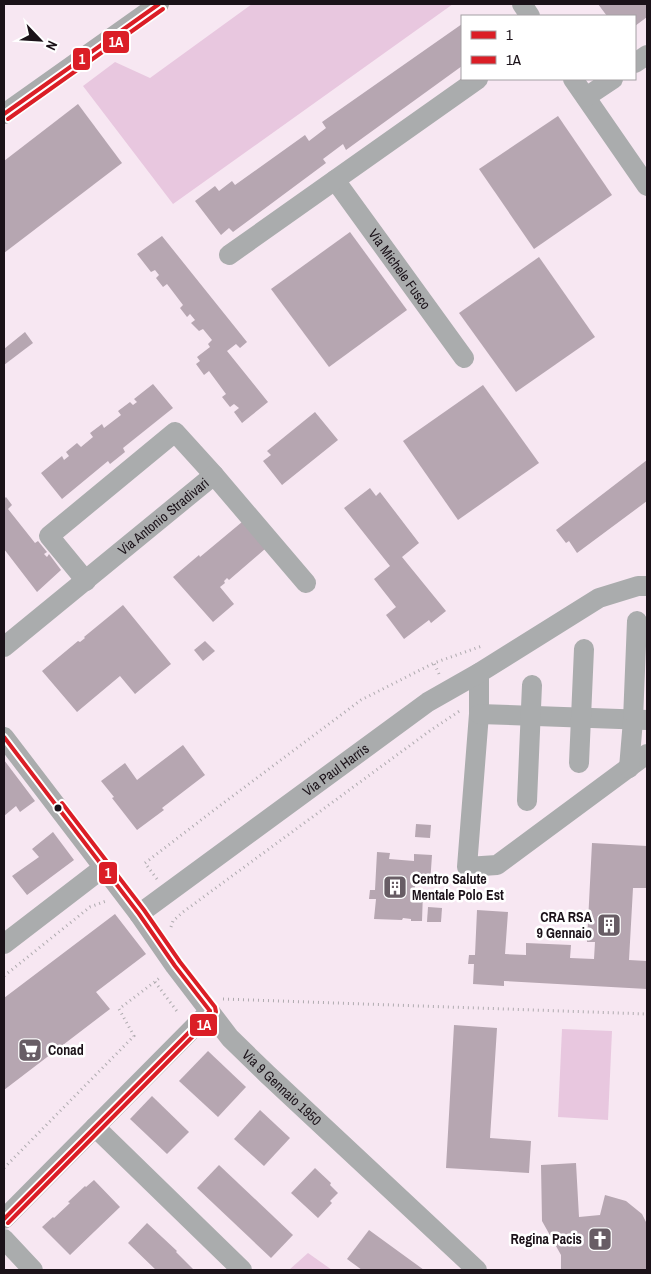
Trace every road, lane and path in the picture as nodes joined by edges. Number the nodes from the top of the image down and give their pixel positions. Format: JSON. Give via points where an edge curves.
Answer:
{"nodes":[{"id":1,"x":159,"y":4,"type":"edge"},
{"id":2,"x":522,"y":4,"type":"edge"},
{"id":3,"x":529,"y":15,"type":"edge"},
{"id":4,"x":647,"y":55,"type":"edge"},
{"id":5,"x":636,"y":63,"type":"edge"},
{"id":6,"x":477,"y":80,"type":"edge"},
{"id":7,"x":574,"y":80,"type":"edge"},
{"id":8,"x":612,"y":80,"type":"edge"},
{"id":9,"x":586,"y":98,"type":"junction"},
{"id":10,"x":4,"y":114,"type":"edge"},
{"id":11,"x":335,"y":180,"type":"junction"},
{"id":12,"x":647,"y":186,"type":"edge"},
{"id":13,"x":229,"y":255,"type":"dead end"},
{"id":14,"x":464,"y":358,"type":"dead end"},
{"id":15,"x":214,"y":475,"type":"junction"},
{"id":16,"x":86,"y":580,"type":"junction"},
{"id":17,"x":306,"y":583,"type":"dead end"},
{"id":18,"x":647,"y":586,"type":"edge"},
{"id":19,"x":637,"y":621,"type":"dead end"},
{"id":20,"x":4,"y":647,"type":"edge"},
{"id":21,"x":584,"y":649,"type":"dead end"},
{"id":22,"x":434,"y":663,"type":"dead end"},
{"id":23,"x":479,"y":673,"type":"junction"},
{"id":24,"x":532,"y":686,"type":"dead end"},
{"id":25,"x":479,"y":706,"type":"junction"},
{"id":26,"x":531,"y":716,"type":"junction"},
{"id":27,"x":581,"y":718,"type":"junction"},
{"id":28,"x":640,"y":720,"type":"edge"},
{"id":29,"x":4,"y":737,"type":"edge"},
{"id":30,"x":647,"y":754,"type":"edge"},
{"id":31,"x":579,"y":763,"type":"dead end"},
{"id":32,"x":629,"y":768,"type":"junction"},
{"id":33,"x":527,"y":801,"type":"dead end"},
{"id":34,"x":103,"y":868,"type":"junction"},
{"id":35,"x":167,"y":893,"type":"junction"},
{"id":36,"x":123,"y":894,"type":"junction"},
{"id":37,"x":183,"y":912,"type":"junction"},
{"id":38,"x":139,"y":914,"type":"junction"},
{"id":39,"x":169,"y":931,"type":"dead end"},
{"id":40,"x":4,"y":944,"type":"edge"},
{"id":41,"x":175,"y":966,"type":"junction"},
{"id":42,"x":4,"y":976,"type":"edge"},
{"id":43,"x":154,"y":982,"type":"junction"},
{"id":44,"x":210,"y":1011,"type":"junction"},
{"id":45,"x":179,"y":1014,"type":"dead end"},
{"id":46,"x":647,"y":1014,"type":"edge"},
{"id":47,"x":94,"y":1127,"type":"junction"},
{"id":48,"x":4,"y":1168,"type":"edge"},
{"id":49,"x":4,"y":1219,"type":"edge"},
{"id":50,"x":4,"y":1239,"type":"edge"},
{"id":51,"x":33,"y":1270,"type":"edge"},
{"id":52,"x":242,"y":1270,"type":"edge"},
{"id":53,"x":477,"y":1270,"type":"edge"}],
"edges":[{"from":1,"to":10,"type":"street"},
{"from":2,"to":3,"type":"street"},
{"from":4,"to":5,"type":"street"},
{"from":6,"to":11,"type":"street"},
{"from":7,"to":9,"type":"street"},
{"from":8,"to":9,"type":"street"},
{"from":9,"to":12,"type":"street"},
{"from":11,"to":13,"type":"street"},
{"from":11,"to":14,"type":"street","name":"Via Michele Fusco"},
{"from":15,"to":16,"type":"street","name":"Via Antonio Stradivari"},
{"from":15,"to":16,"type":"street","via":[[176,432],[168,438],[49,536]]},
{"from":15,"to":17,"type":"street","name":"Via Antonio Stradivari"},
{"from":16,"to":20,"type":"street","name":"Via Antonio Stradivari"},
{"from":18,"to":23,"type":"street","name":"Via Paul Harris","via":[[599,598]]},
{"from":19,"to":28,"type":"street"},
{"from":21,"to":27,"type":"street"},
{"from":22,"to":35,"type":"path","via":[[361,700],[145,864]]},
{"from":23,"to":25,"type":"street"},
{"from":23,"to":35,"type":"street","name":"Via Paul Harris","via":[[428,702]]},
{"from":24,"to":26,"type":"street"},
{"from":25,"to":26,"type":"street"},
{"from":25,"to":32,"type":"street","via":[[467,867],[498,865]]},
{"from":25,"to":37,"type":"path","via":[[431,730]]},
{"from":26,"to":27,"type":"street"},
{"from":26,"to":33,"type":"street"},
{"from":27,"to":28,"type":"street"},
{"from":27,"to":31,"type":"street"},
{"from":28,"to":32,"type":"street"},
{"from":29,"to":34,"type":"street"},
{"from":30,"to":32,"type":"street"},
{"from":34,"to":36,"type":"street"},
{"from":34,"to":40,"type":"street"},
{"from":35,"to":37,"type":"path"},
{"from":35,"to":38,"type":"street","name":"Via Paul Harris"},
{"from":36,"to":38,"type":"street"},
{"from":36,"to":42,"type":"path","via":[[90,907]]},
{"from":37,"to":39,"type":"path","via":[[172,921]]},
{"from":38,"to":41,"type":"street"},
{"from":41,"to":43,"type":"path"},
{"from":41,"to":44,"type":"street"},
{"from":43,"to":45,"type":"path"},
{"from":43,"to":48,"type":"path","via":[[119,1009],[134,1036]]},
{"from":44,"to":46,"type":"path","via":[[224,998]]},
{"from":44,"to":47,"type":"street"},
{"from":44,"to":53,"type":"street","name":"Via 9 Gennaio 1950","via":[[230,1038],[267,1074]]},
{"from":47,"to":49,"type":"street"},
{"from":47,"to":52,"type":"street"},
{"from":50,"to":51,"type":"street"}]}
